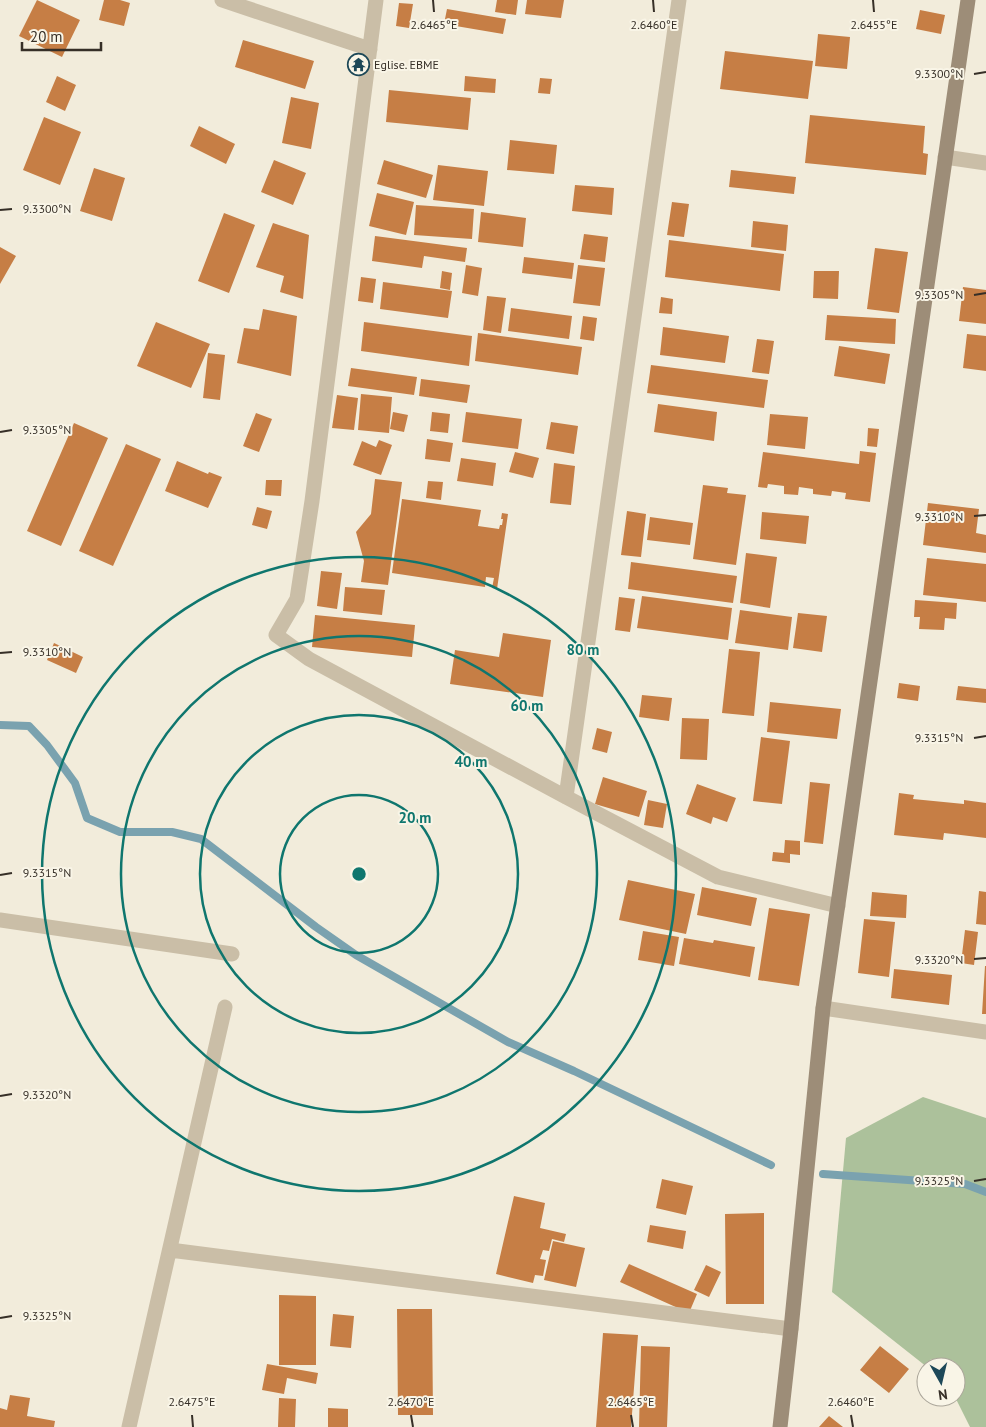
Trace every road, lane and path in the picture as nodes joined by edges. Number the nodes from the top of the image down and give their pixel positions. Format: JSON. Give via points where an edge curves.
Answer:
{"nodes":[{"id":1,"x":222,"y":0,"type":"edge"},
{"id":2,"x":376,"y":0,"type":"edge"},
{"id":3,"x":679,"y":0,"type":"edge"},
{"id":4,"x":968,"y":0,"type":"edge"},
{"id":5,"x":370,"y":49,"type":"junction"},
{"id":6,"x":945,"y":157,"type":"junction"},
{"id":7,"x":986,"y":163,"type":"edge"},
{"id":8,"x":566,"y":798,"type":"junction"},
{"id":9,"x":838,"y":906,"type":"junction"},
{"id":10,"x":0,"y":920,"type":"edge"},
{"id":11,"x":232,"y":954,"type":"dead end"},
{"id":12,"x":225,"y":1007,"type":"dead end"},
{"id":13,"x":823,"y":1008,"type":"junction"},
{"id":14,"x":986,"y":1032,"type":"edge"},
{"id":15,"x":170,"y":1250,"type":"junction"},
{"id":16,"x":791,"y":1329,"type":"junction"},
{"id":17,"x":129,"y":1427,"type":"edge"},
{"id":18,"x":780,"y":1427,"type":"edge"}],
"edges":[{"from":1,"to":5,"type":"street"},
{"from":2,"to":5,"type":"street"},
{"from":3,"to":8,"type":"street"},
{"from":4,"to":6,"type":"street"},
{"from":5,"to":8,"type":"street","via":[[297,599],[276,635],[309,659]]},
{"from":6,"to":7,"type":"street"},
{"from":6,"to":9,"type":"street"},
{"from":8,"to":9,"type":"street","via":[[718,877]]},
{"from":9,"to":13,"type":"street"},
{"from":10,"to":11,"type":"street"},
{"from":12,"to":15,"type":"street"},
{"from":13,"to":14,"type":"street"},
{"from":13,"to":16,"type":"street"},
{"from":15,"to":16,"type":"street"},
{"from":15,"to":17,"type":"street"},
{"from":16,"to":18,"type":"street"}]}
